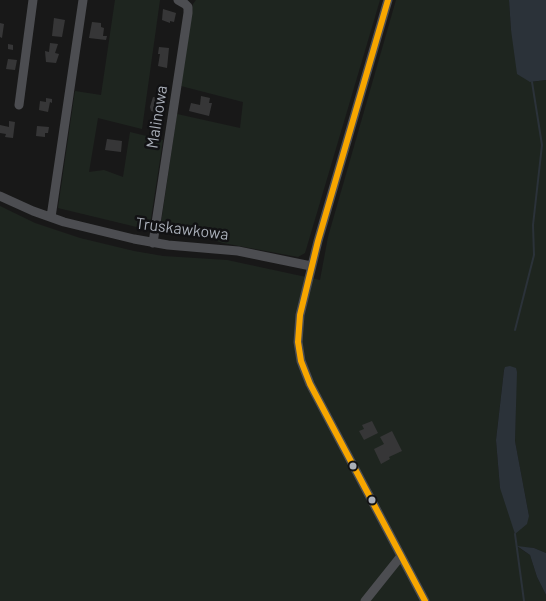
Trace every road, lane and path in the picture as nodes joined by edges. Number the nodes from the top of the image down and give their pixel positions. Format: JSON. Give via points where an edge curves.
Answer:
{"nodes":[{"id":1,"x":33,"y":0,"type":"edge"},
{"id":2,"x":83,"y":0,"type":"edge"},
{"id":3,"x":178,"y":0,"type":"edge"},
{"id":4,"x":388,"y":0,"type":"edge"},
{"id":5,"x":190,"y":4,"type":"edge"},
{"id":6,"x":19,"y":105,"type":"dead end"},
{"id":7,"x":0,"y":196,"type":"edge"},
{"id":8,"x":51,"y":217,"type":"junction"},
{"id":9,"x":153,"y":242,"type":"junction"},
{"id":10,"x":311,"y":266,"type":"junction"},
{"id":11,"x":401,"y":556,"type":"junction"},
{"id":12,"x":364,"y":601,"type":"edge"},
{"id":13,"x":425,"y":601,"type":"edge"}],
"edges":[{"from":1,"to":6,"type":"street"},
{"from":2,"to":8,"type":"street"},
{"from":3,"to":5,"type":"street","name":"Malinowa"},
{"from":4,"to":10,"type":"street"},
{"from":5,"to":9,"type":"street","name":"Malinowa"},
{"from":7,"to":8,"type":"street","name":"Truskawkowa"},
{"from":8,"to":9,"type":"street","name":"Truskawkowa"},
{"from":9,"to":10,"type":"street","name":"Truskawkowa","via":[[238,251]]},
{"from":10,"to":11,"type":"street","via":[[299,321],[301,361]]},
{"from":11,"to":12,"type":"street"},
{"from":11,"to":13,"type":"street"}]}
